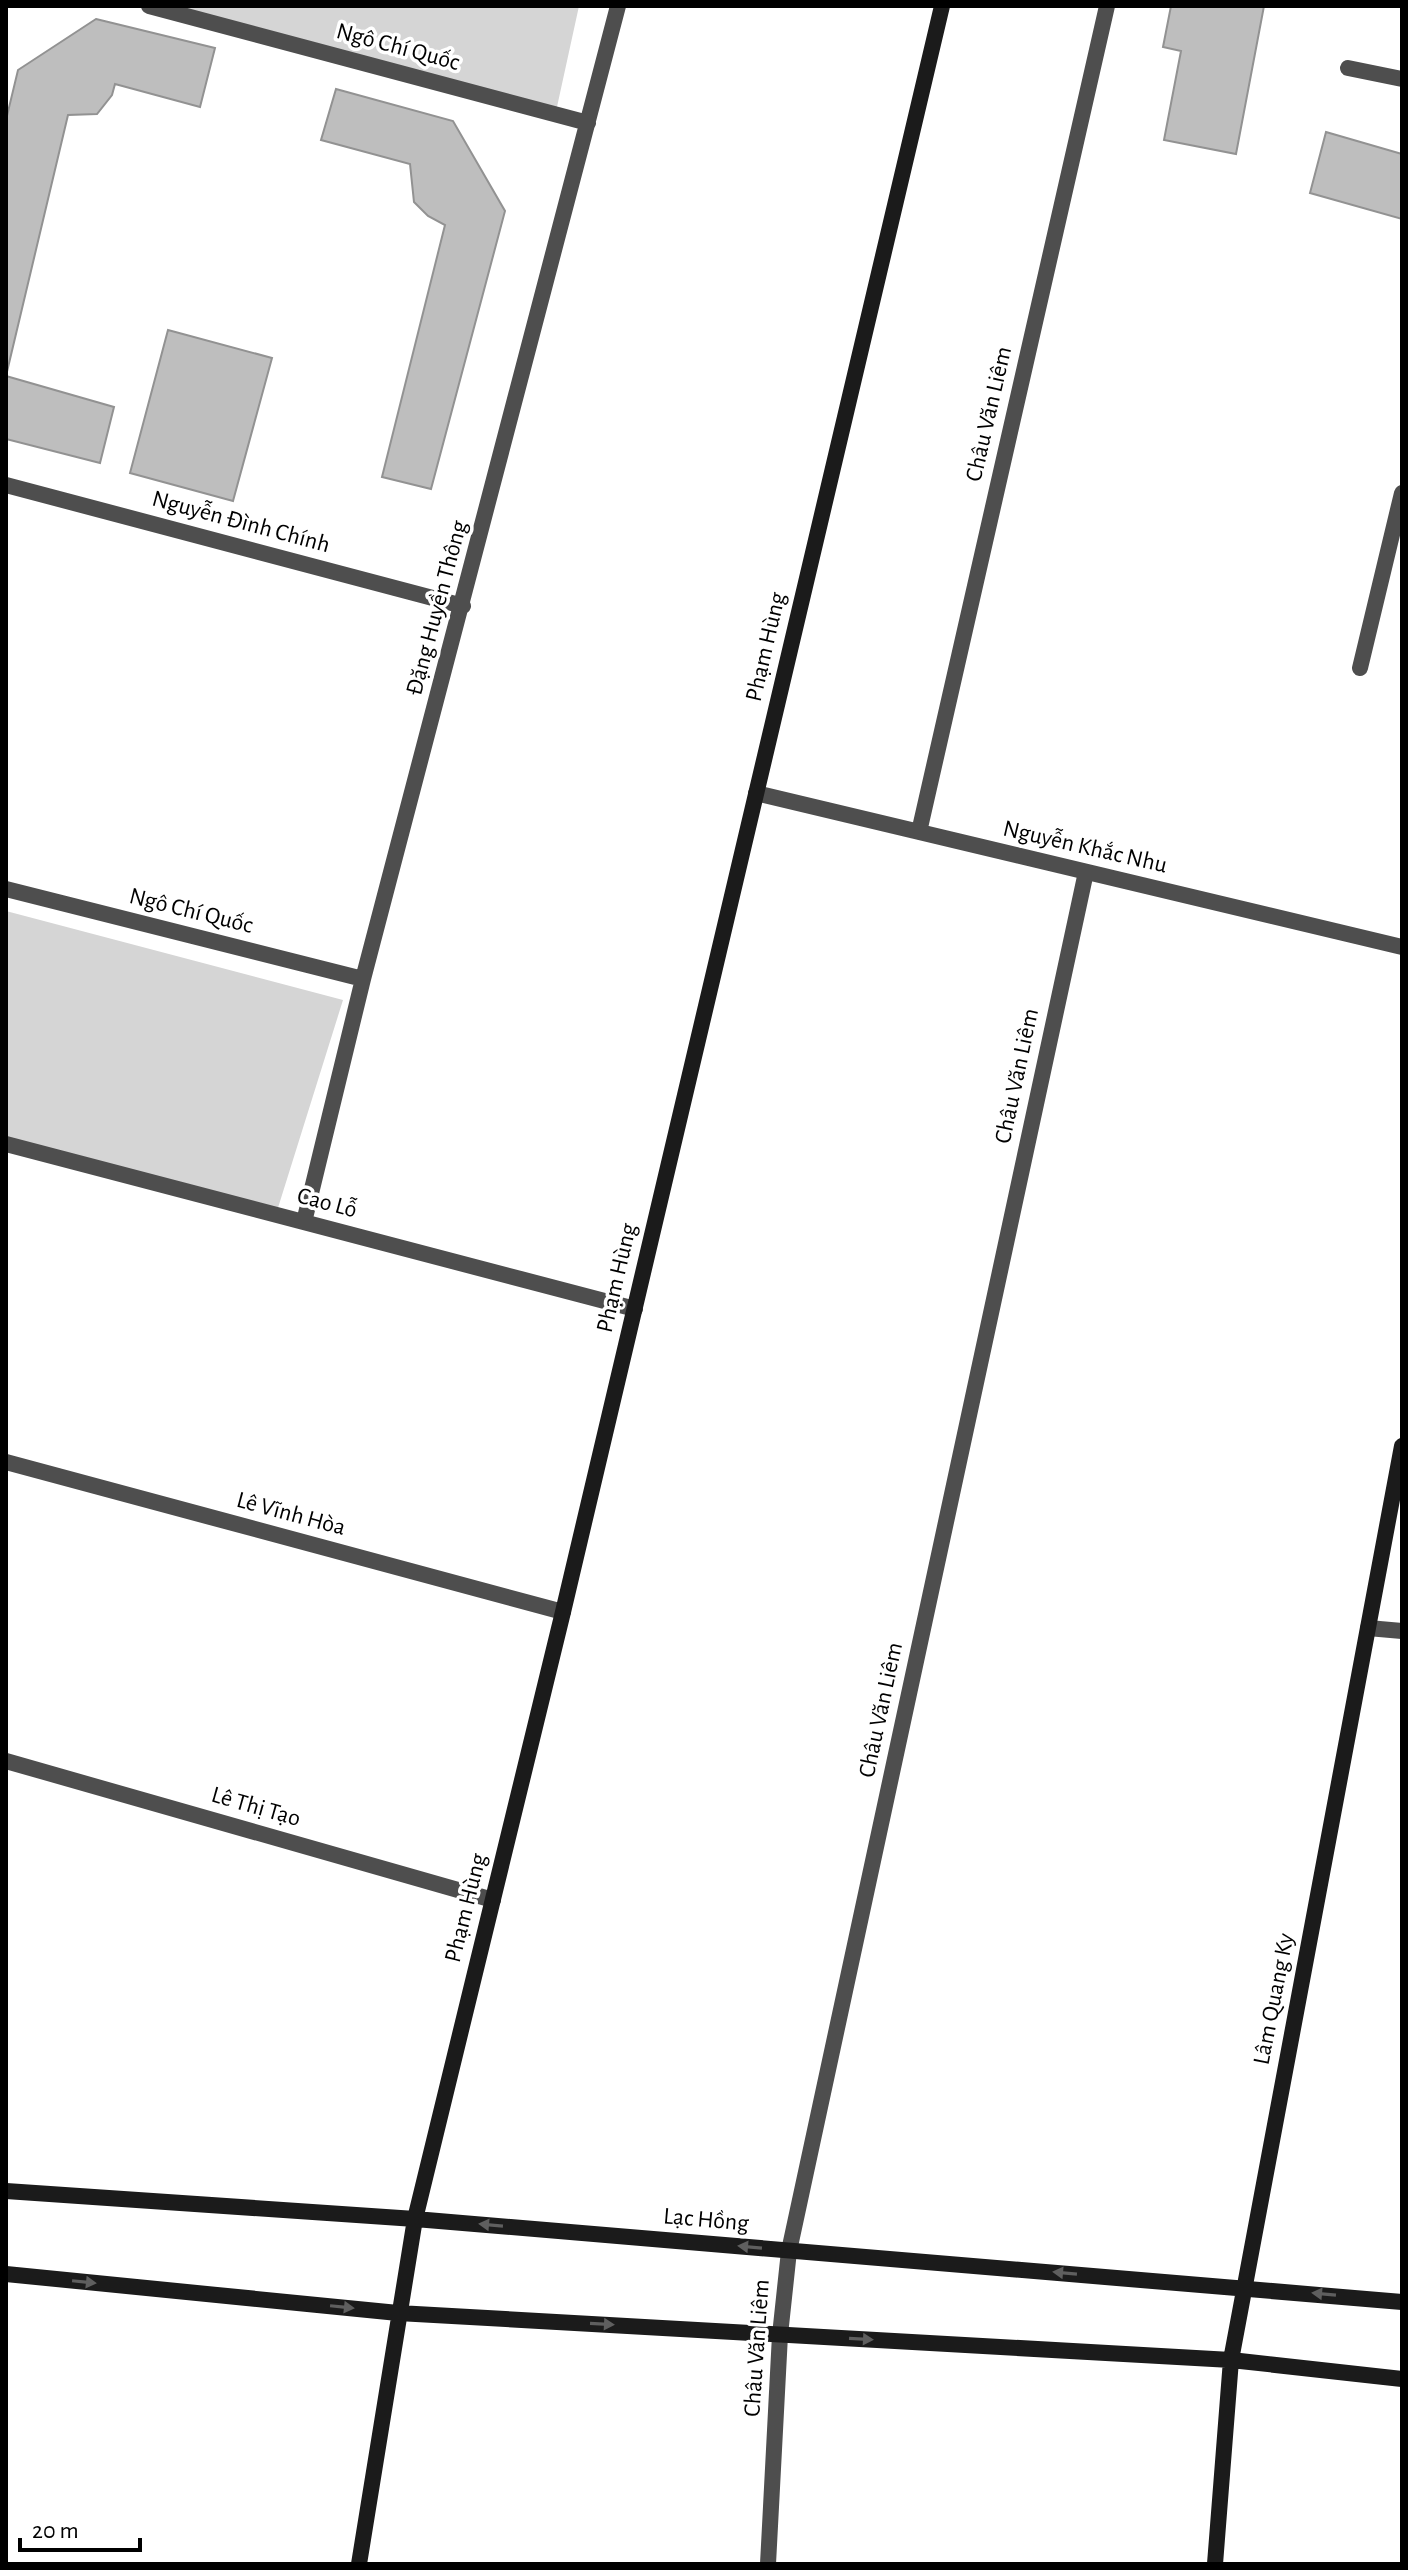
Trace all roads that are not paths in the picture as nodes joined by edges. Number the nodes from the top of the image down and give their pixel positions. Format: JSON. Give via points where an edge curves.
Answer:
{"nodes":[{"id":1,"x":149,"y":6,"type":"edge"},
{"id":2,"x":618,"y":6,"type":"edge"},
{"id":3,"x":942,"y":6,"type":"edge"},
{"id":4,"x":1107,"y":6,"type":"edge"},
{"id":5,"x":1348,"y":68,"type":"dead end"},
{"id":6,"x":1402,"y":79,"type":"edge"},
{"id":7,"x":588,"y":123,"type":"junction"},
{"id":8,"x":6,"y":485,"type":"edge"},
{"id":9,"x":1402,"y":493,"type":"edge"},
{"id":10,"x":463,"y":606,"type":"junction"},
{"id":11,"x":1360,"y":668,"type":"dead end"},
{"id":12,"x":756,"y":793,"type":"junction"},
{"id":13,"x":919,"y":832,"type":"junction"},
{"id":14,"x":1086,"y":872,"type":"junction"},
{"id":15,"x":6,"y":889,"type":"edge"},
{"id":16,"x":1402,"y":947,"type":"edge"},
{"id":17,"x":363,"y":979,"type":"junction"},
{"id":18,"x":6,"y":1144,"type":"edge"},
{"id":19,"x":304,"y":1222,"type":"junction"},
{"id":20,"x":635,"y":1309,"type":"junction"},
{"id":21,"x":1402,"y":1446,"type":"edge"},
{"id":22,"x":6,"y":1462,"type":"edge"},
{"id":23,"x":563,"y":1612,"type":"junction"},
{"id":24,"x":1368,"y":1628,"type":"junction"},
{"id":25,"x":1402,"y":1631,"type":"edge"},
{"id":26,"x":6,"y":1761,"type":"edge"},
{"id":27,"x":493,"y":1900,"type":"junction"},
{"id":28,"x":6,"y":2191,"type":"edge"},
{"id":29,"x":415,"y":2219,"type":"junction"},
{"id":30,"x":789,"y":2251,"type":"junction"},
{"id":31,"x":6,"y":2274,"type":"edge"},
{"id":32,"x":1244,"y":2287,"type":"junction"},
{"id":33,"x":1402,"y":2302,"type":"edge"},
{"id":34,"x":398,"y":2313,"type":"junction"},
{"id":35,"x":780,"y":2335,"type":"junction"},
{"id":36,"x":1231,"y":2360,"type":"junction"},
{"id":37,"x":1402,"y":2379,"type":"edge"},
{"id":38,"x":359,"y":2564,"type":"edge"},
{"id":39,"x":768,"y":2564,"type":"edge"},
{"id":40,"x":1215,"y":2564,"type":"edge"}],
"edges":[{"from":1,"to":7,"type":"street","name":"Ngô Chí Quốc"},
{"from":2,"to":7,"type":"street","name":"Đặng Huyền Thông"},
{"from":3,"to":12,"type":"street","name":"Phạm Hùng"},
{"from":4,"to":13,"type":"street","name":"Châu Văn Liêm"},
{"from":5,"to":6,"type":"street"},
{"from":7,"to":10,"type":"street","name":"Đặng Huyền Thông"},
{"from":8,"to":10,"type":"street","name":"Nguyễn Đình Chính"},
{"from":9,"to":11,"type":"street"},
{"from":10,"to":17,"type":"street","name":"Đặng Huyền Thông"},
{"from":12,"to":13,"type":"street","name":"Nguyễn Khắc Nhu"},
{"from":12,"to":20,"type":"street","name":"Phạm Hùng"},
{"from":13,"to":14,"type":"street","name":"Nguyễn Khắc Nhu"},
{"from":14,"to":16,"type":"street","name":"Nguyễn Khắc Nhu"},
{"from":14,"to":30,"type":"street","name":"Châu Văn Liêm"},
{"from":15,"to":17,"type":"street","name":"Ngô Chí Quốc"},
{"from":17,"to":19,"type":"street","name":"Đặng Huyền Thông"},
{"from":18,"to":19,"type":"street","name":"Cao Lỗ"},
{"from":19,"to":20,"type":"street","name":"Cao Lỗ"},
{"from":20,"to":23,"type":"street","name":"Phạm Hùng"},
{"from":21,"to":24,"type":"street","name":"Lâm Quang Ky"},
{"from":22,"to":23,"type":"street","name":"Lê Vĩnh Hòa"},
{"from":23,"to":27,"type":"street","name":"Phạm Hùng"},
{"from":24,"to":25,"type":"street"},
{"from":24,"to":32,"type":"street","name":"Lâm Quang Ky"},
{"from":26,"to":27,"type":"street","name":"Lê Thị Tạo"},
{"from":27,"to":29,"type":"street","name":"Phạm Hùng"},
{"from":28,"to":29,"type":"street","name":"Lạc Hồng"},
{"from":30,"to":29,"type":"street","name":"Lạc Hồng","one_way":true},
{"from":29,"to":34,"type":"street","name":"Phạm Hùng"},
{"from":32,"to":30,"type":"street","name":"Lạc Hồng","one_way":true},
{"from":30,"to":35,"type":"street","name":"Châu Văn Liêm"},
{"from":31,"to":34,"type":"street","one_way":true},
{"from":33,"to":32,"type":"street","name":"Lạc Hồng","one_way":true},
{"from":32,"to":36,"type":"street","name":"Lâm Quang Ky"},
{"from":34,"to":35,"type":"street","one_way":true},
{"from":34,"to":38,"type":"street","name":"Phạm Hùng"},
{"from":35,"to":36,"type":"street","one_way":true},
{"from":35,"to":39,"type":"street","name":"Châu Văn Liêm"},
{"from":36,"to":37,"type":"street"},
{"from":36,"to":40,"type":"street","name":"Lâm Quang Ky"}]}
